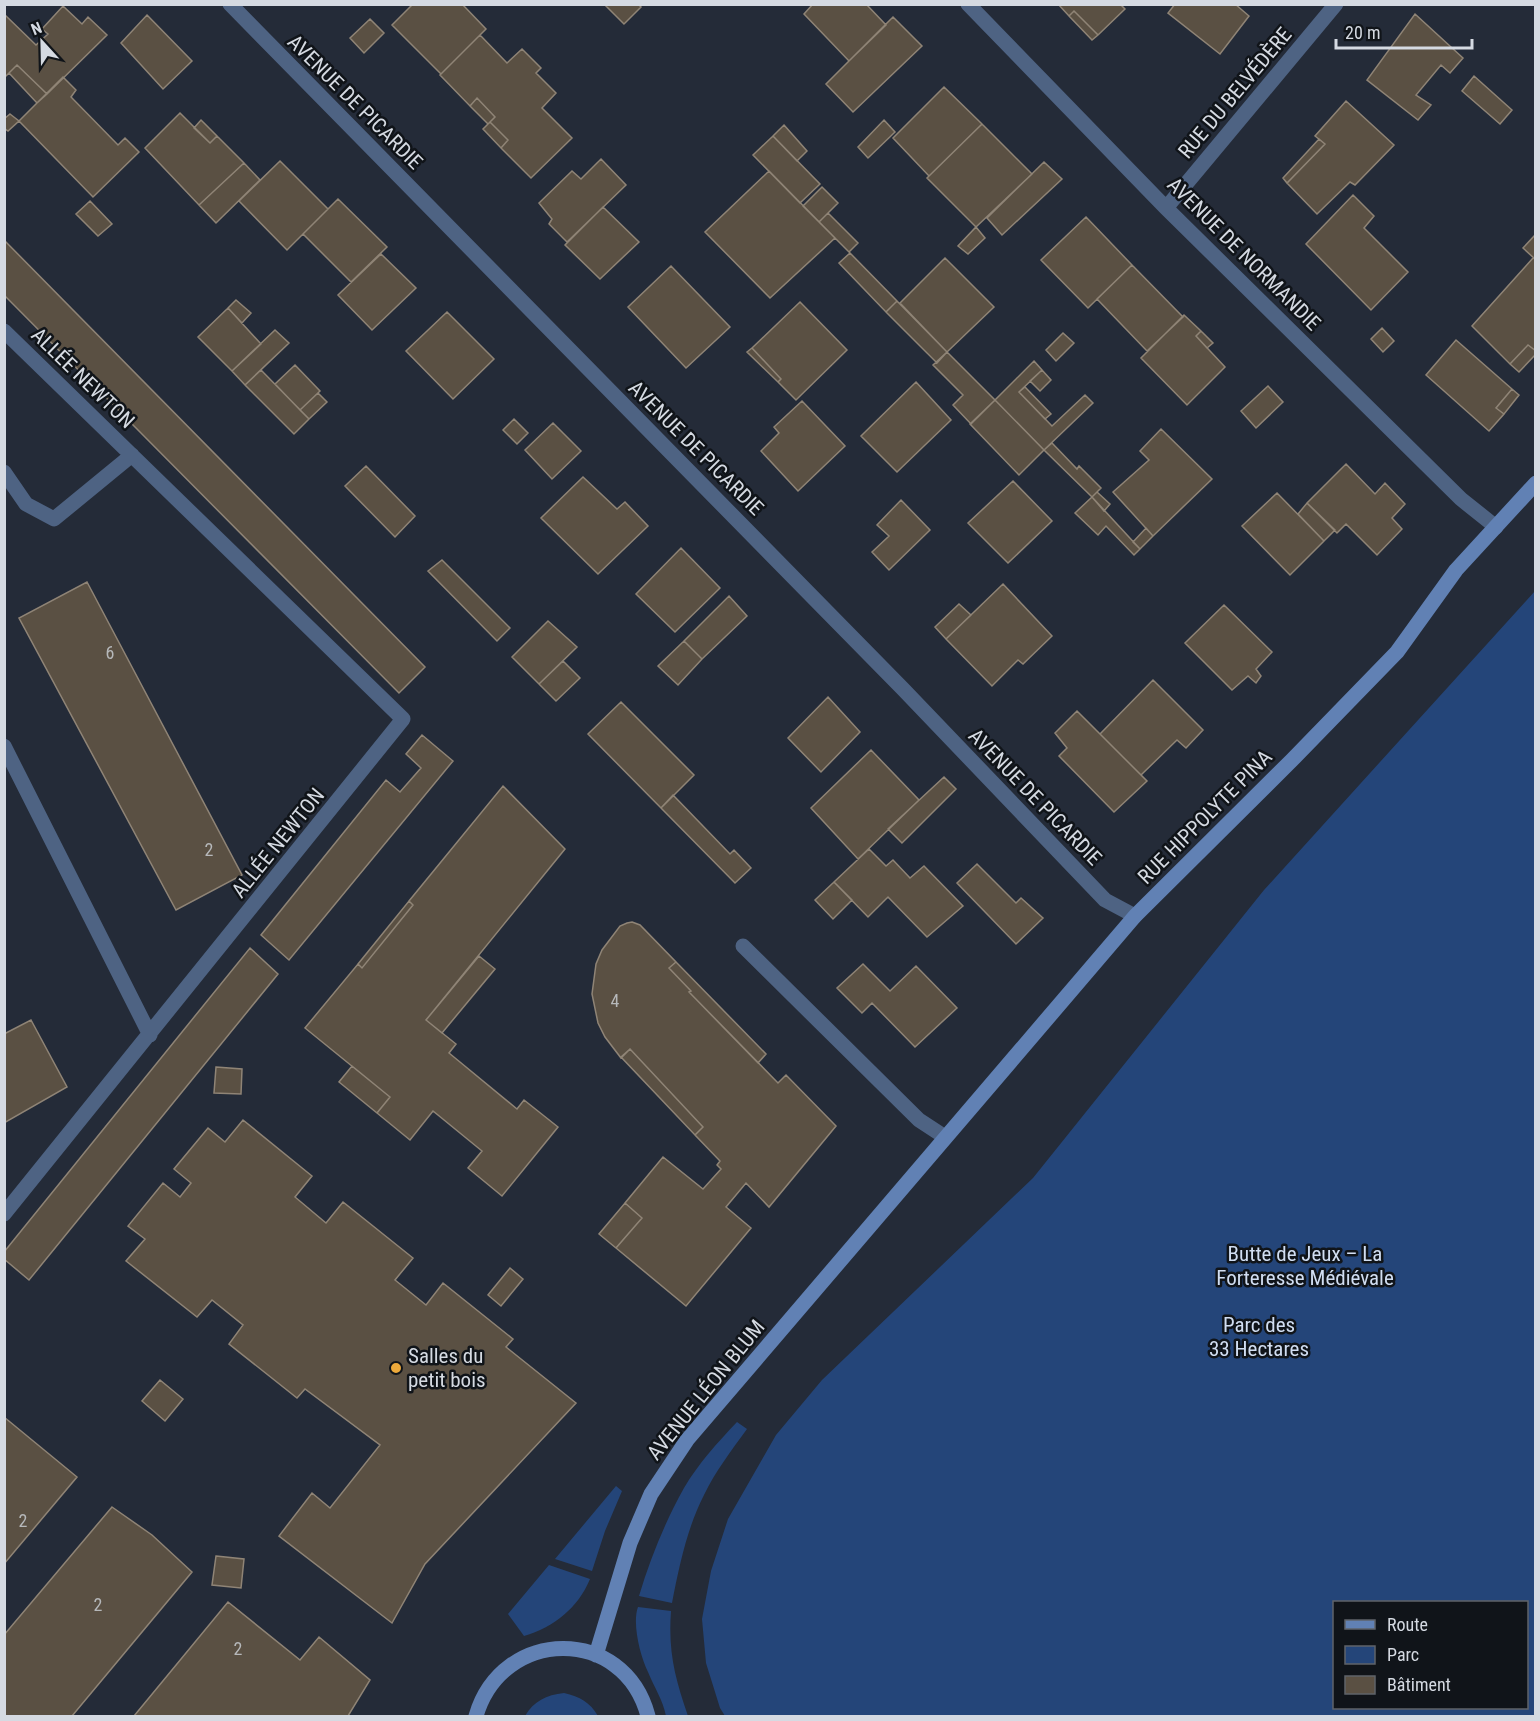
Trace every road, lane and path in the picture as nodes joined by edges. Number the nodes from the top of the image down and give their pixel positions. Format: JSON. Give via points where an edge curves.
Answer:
{"nodes":[{"id":1,"x":230,"y":4,"type":"edge"},
{"id":2,"x":968,"y":4,"type":"edge"},
{"id":3,"x":1336,"y":4,"type":"edge"},
{"id":4,"x":1166,"y":208,"type":"junction"},
{"id":5,"x":4,"y":331,"type":"edge"},
{"id":6,"x":132,"y":455,"type":"junction"},
{"id":7,"x":4,"y":472,"type":"edge"},
{"id":8,"x":1536,"y":483,"type":"edge"},
{"id":9,"x":1496,"y":527,"type":"junction"},
{"id":10,"x":4,"y":746,"type":"edge"},
{"id":11,"x":1135,"y":916,"type":"junction"},
{"id":12,"x":743,"y":946,"type":"dead end"},
{"id":13,"x":150,"y":1035,"type":"junction"},
{"id":14,"x":945,"y":1137,"type":"junction"},
{"id":15,"x":906,"y":1184,"type":"joint"},
{"id":16,"x":4,"y":1214,"type":"edge"},
{"id":17,"x":596,"y":1655,"type":"junction"},
{"id":18,"x":476,"y":1716,"type":"edge"},
{"id":19,"x":648,"y":1716,"type":"edge"}],
"edges":[{"from":1,"to":11,"type":"street","name":"AVENUE DE PICARDIE","via":[[1105,900]]},
{"from":2,"to":4,"type":"street","name":"AVENUE DE NORMANDIE"},
{"from":3,"to":4,"type":"street","name":"RUE DU BELVÉDÈRE"},
{"from":4,"to":9,"type":"street","name":"AVENUE DE NORMANDIE","via":[[1461,499]]},
{"from":5,"to":6,"type":"street","name":"ALLÉE NEWTON"},
{"from":6,"to":7,"type":"street","name":"ALLÉE NEWTON","via":[[54,519],[26,504]]},
{"from":6,"to":13,"type":"street","name":"ALLÉE NEWTON","via":[[403,720]]},
{"from":8,"to":9,"type":"main road","name":"RUE HIPPOLYTE PINA"},
{"from":9,"to":11,"type":"main road","name":"RUE HIPPOLYTE PINA","via":[[1456,570],[1397,652]]},
{"from":10,"to":13,"type":"street"},
{"from":11,"to":14,"type":"main road","name":"RUE HIPPOLYTE PINA"},
{"from":12,"to":14,"type":"street","via":[[920,1120]]},
{"from":13,"to":16,"type":"street"},
{"from":14,"to":15,"type":"main road","name":"RUE HIPPOLYTE PINA"},
{"from":15,"to":17,"type":"main road","name":"AVENUE LÉON BLUM","via":[[687,1440],[651,1494],[630,1543]]},
{"from":17,"to":18,"type":"main road","via":[[563,1648],[523,1657],[501,1672],[486,1691]]},
{"from":17,"to":19,"type":"main road","via":[[629,1678]]}]}
